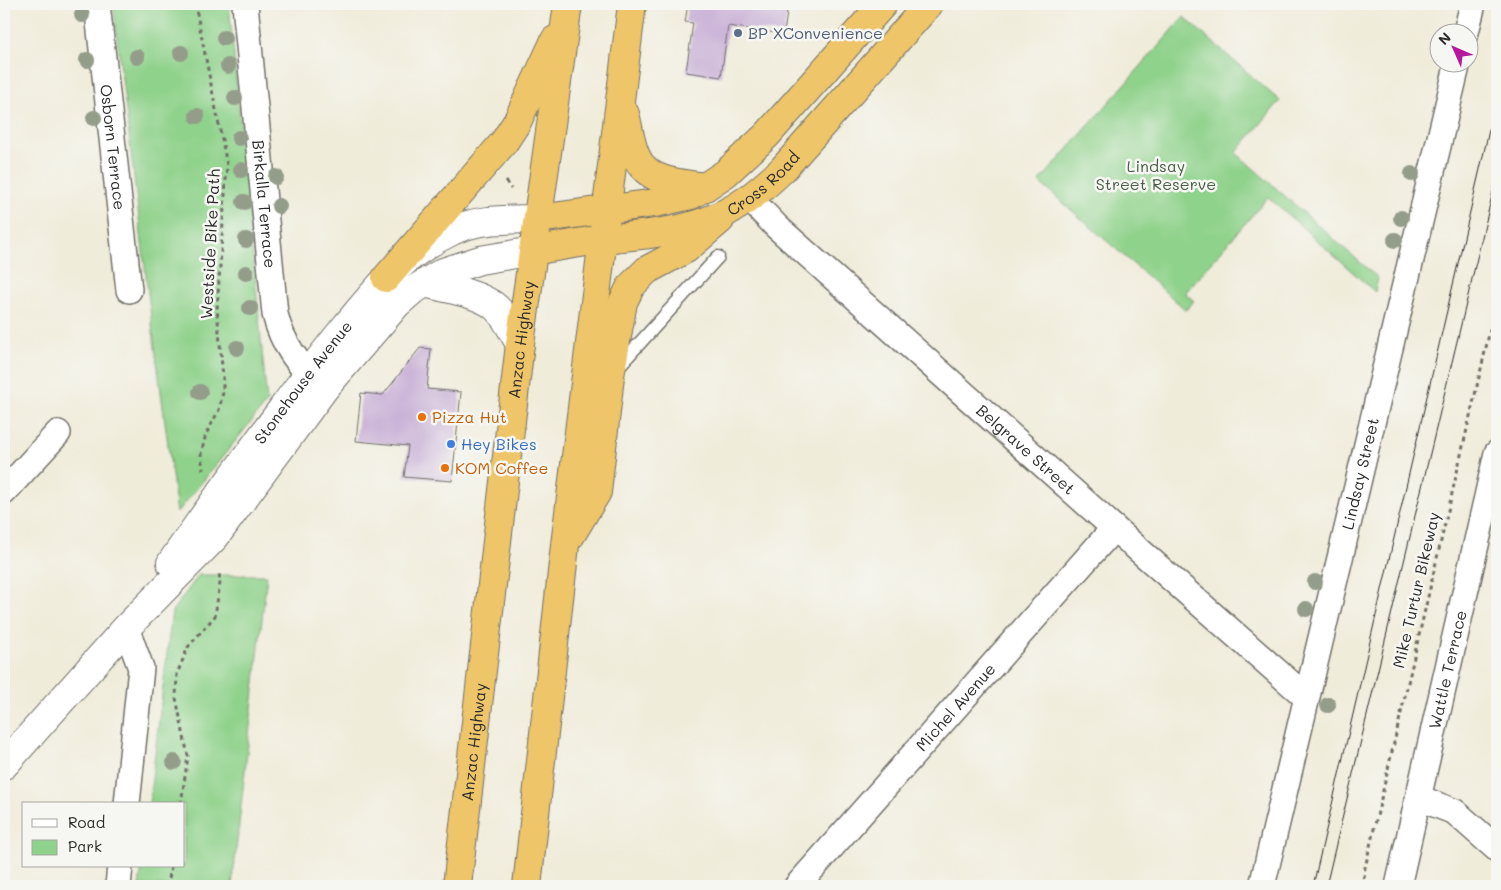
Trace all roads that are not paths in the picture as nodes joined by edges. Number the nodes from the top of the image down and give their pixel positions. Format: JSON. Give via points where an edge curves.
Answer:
{"nodes":[{"id":1,"x":97,"y":4,"type":"edge"},
{"id":2,"x":245,"y":4,"type":"edge"},
{"id":3,"x":632,"y":4,"type":"edge"},
{"id":4,"x":883,"y":4,"type":"edge"},
{"id":5,"x":929,"y":4,"type":"edge"},
{"id":6,"x":1473,"y":4,"type":"edge"},
{"id":7,"x":567,"y":10,"type":"edge"},
{"id":8,"x":1468,"y":22,"type":"edge"},
{"id":9,"x":1456,"y":72,"type":"edge"},
{"id":10,"x":621,"y":97,"type":"junction"},
{"id":11,"x":705,"y":187,"type":"junction"},
{"id":12,"x":742,"y":203,"type":"junction"},
{"id":13,"x":607,"y":210,"type":"junction"},
{"id":14,"x":538,"y":219,"type":"junction"},
{"id":15,"x":603,"y":239,"type":"junction"},
{"id":16,"x":533,"y":251,"type":"junction"},
{"id":17,"x":718,"y":257,"type":"dead end"},
{"id":18,"x":386,"y":278,"type":"junction"},
{"id":19,"x":425,"y":283,"type":"junction"},
{"id":20,"x":129,"y":290,"type":"dead end"},
{"id":21,"x":520,"y":344,"type":"junction"},
{"id":22,"x":610,"y":376,"type":"junction"},
{"id":23,"x":316,"y":381,"type":"junction"},
{"id":24,"x":58,"y":433,"type":"dead end"},
{"id":25,"x":1497,"y":453,"type":"edge"},
{"id":26,"x":4,"y":492,"type":"edge"},
{"id":27,"x":1114,"y":528,"type":"junction"},
{"id":28,"x":565,"y":545,"type":"junction"},
{"id":29,"x":126,"y":628,"type":"junction"},
{"id":30,"x":1306,"y":697,"type":"junction"},
{"id":31,"x":4,"y":765,"type":"edge"},
{"id":32,"x":1419,"y":798,"type":"junction"},
{"id":33,"x":127,"y":802,"type":"edge"},
{"id":34,"x":1497,"y":848,"type":"edge"},
{"id":35,"x":120,"y":868,"type":"edge"},
{"id":36,"x":118,"y":886,"type":"edge"},
{"id":37,"x":458,"y":886,"type":"edge"},
{"id":38,"x":527,"y":886,"type":"edge"},
{"id":39,"x":796,"y":886,"type":"edge"},
{"id":40,"x":1262,"y":886,"type":"edge"},
{"id":41,"x":1398,"y":886,"type":"edge"}],
"edges":[{"from":1,"to":20,"type":"street","name":"Osborn Terrace"},
{"from":2,"to":23,"type":"street","name":"Birkalla Terrace","via":[[275,314],[290,352]]},
{"from":3,"to":10,"type":"highway"},
{"from":4,"to":11,"type":"highway","name":"Cross Road","via":[[767,135],[726,173]]},
{"from":5,"to":12,"type":"highway","name":"Cross Road","via":[[806,145]]},
{"from":6,"to":8,"type":"street"},
{"from":7,"to":14,"type":"highway","name":"Anzac Highway"},
{"from":7,"to":18,"type":"highway","via":[[517,122],[504,142]]},
{"from":9,"to":30,"type":"street","name":"Lindsay Street"},
{"from":10,"to":11,"type":"highway","via":[[636,157],[645,170],[661,179]]},
{"from":10,"to":13,"type":"highway"},
{"from":11,"to":13,"type":"highway","name":"Cross Road","via":[[691,195]]},
{"from":12,"to":15,"type":"highway","name":"Cross Road","via":[[706,221],[648,235]]},
{"from":12,"to":22,"type":"highway","via":[[686,249],[647,270],[631,286],[622,302]]},
{"from":12,"to":27,"type":"street","name":"Belgrave Street","via":[[777,227]]},
{"from":13,"to":14,"type":"highway","name":"Cross Road"},
{"from":13,"to":15,"type":"highway"},
{"from":14,"to":16,"type":"highway","name":"Anzac Highway"},
{"from":14,"to":18,"type":"street","name":"Stonehouse Avenue","via":[[464,226],[415,252]]},
{"from":15,"to":16,"type":"highway","name":"Cross Road"},
{"from":15,"to":28,"type":"highway"},
{"from":16,"to":19,"type":"street","name":"Stonehouse Avenue","via":[[480,260],[443,272]]},
{"from":16,"to":21,"type":"highway","name":"Anzac Highway"},
{"from":17,"to":22,"type":"lane"},
{"from":18,"to":23,"type":"street","name":"Stonehouse Avenue"},
{"from":19,"to":21,"type":"street","via":[[477,297],[494,306]]},
{"from":19,"to":23,"type":"street","name":"Stonehouse Avenue","via":[[397,304]]},
{"from":21,"to":37,"type":"highway","name":"Anzac Highway"},
{"from":22,"to":28,"type":"highway","via":[[596,492]]},
{"from":23,"to":29,"type":"street","name":"Stonehouse Avenue","via":[[215,537]]},
{"from":24,"to":26,"type":"street"},
{"from":25,"to":32,"type":"street","name":"Wattle Terrace"},
{"from":27,"to":30,"type":"street","name":"Belgrave Street"},
{"from":27,"to":39,"type":"street","name":"Michel Avenue"},
{"from":28,"to":38,"type":"highway"},
{"from":29,"to":31,"type":"street","name":"Stonehouse Avenue"},
{"from":29,"to":33,"type":"street","via":[[141,668]]},
{"from":30,"to":40,"type":"street","name":"Lindsay Street"},
{"from":32,"to":34,"type":"street","via":[[1455,812]]},
{"from":32,"to":41,"type":"street","name":"Wattle Terrace"},
{"from":35,"to":36,"type":"street"}]}
